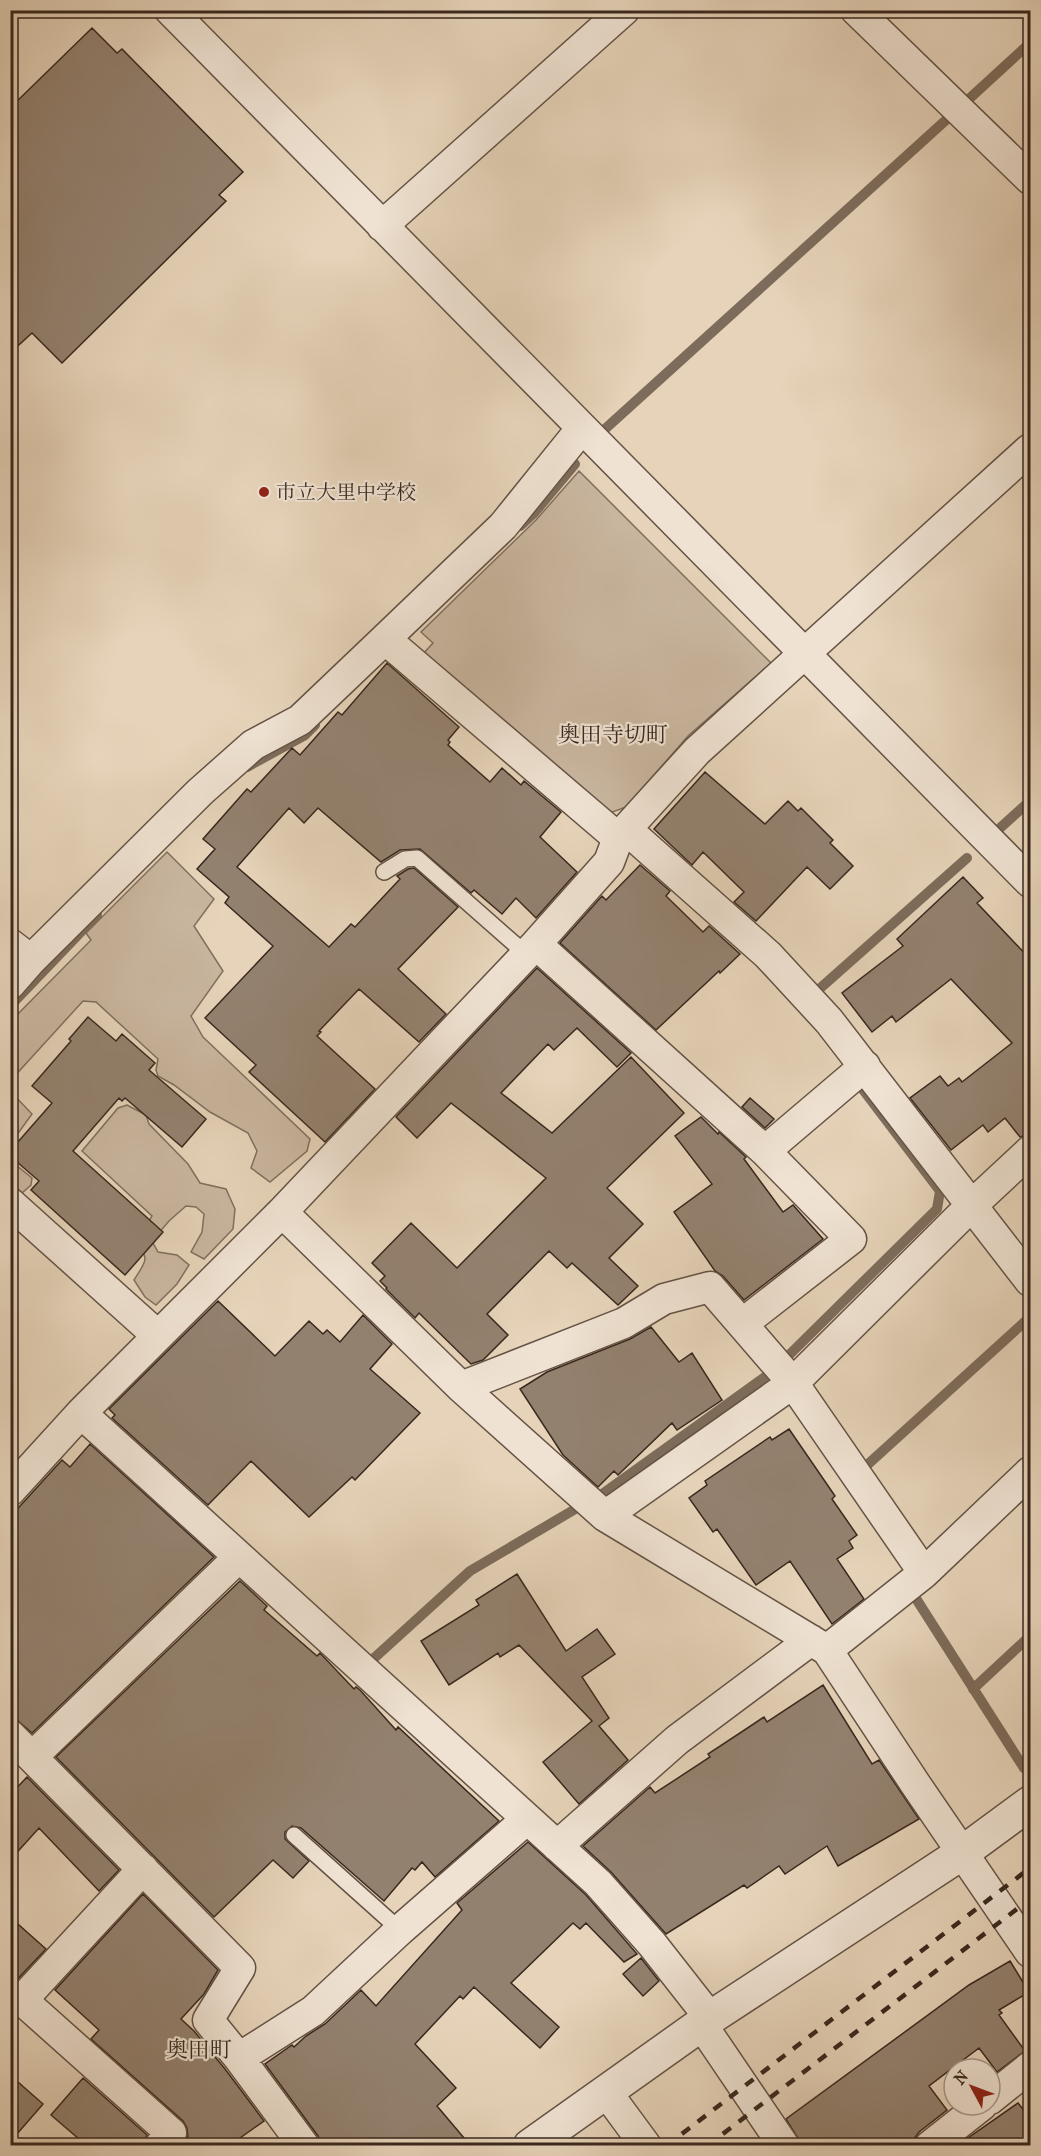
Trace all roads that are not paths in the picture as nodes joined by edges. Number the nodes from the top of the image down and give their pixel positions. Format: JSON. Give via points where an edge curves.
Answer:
{"nodes":[{"id":1,"x":170,"y":10,"type":"edge"},
{"id":2,"x":624,"y":10,"type":"edge"},
{"id":3,"x":856,"y":10,"type":"edge"},
{"id":4,"x":1030,"y":179,"type":"edge"},
{"id":5,"x":382,"y":226,"type":"junction"},
{"id":6,"x":582,"y":428,"type":"junction"},
{"id":7,"x":1030,"y":449,"type":"edge"},
{"id":8,"x":385,"y":639,"type":"junction"},
{"id":9,"x":805,"y":654,"type":"junction"},
{"id":10,"x":622,"y":834,"type":"junction"},
{"id":11,"x":384,"y":872,"type":"dead end"},
{"id":12,"x":1030,"y":882,"type":"edge"},
{"id":13,"x":531,"y":949,"type":"junction"},
{"id":14,"x":21,"y":952,"type":"edge"},
{"id":15,"x":10,"y":984,"type":"edge"},
{"id":16,"x":865,"y":1066,"type":"junction"},
{"id":17,"x":765,"y":1150,"type":"junction"},
{"id":18,"x":1030,"y":1151,"type":"edge"},
{"id":19,"x":10,"y":1203,"type":"edge"},
{"id":20,"x":971,"y":1206,"type":"junction"},
{"id":21,"x":282,"y":1212,"type":"junction"},
{"id":22,"x":1030,"y":1281,"type":"edge"},
{"id":23,"x":742,"y":1324,"type":"junction"},
{"id":24,"x":158,"y":1336,"type":"junction"},
{"id":25,"x":793,"y":1383,"type":"junction"},
{"id":26,"x":461,"y":1387,"type":"junction"},
{"id":27,"x":81,"y":1413,"type":"junction"},
{"id":28,"x":1030,"y":1472,"type":"edge"},
{"id":29,"x":10,"y":1491,"type":"edge"},
{"id":30,"x":605,"y":1516,"type":"junction"},
{"id":31,"x":239,"y":1557,"type":"junction"},
{"id":32,"x":924,"y":1573,"type":"junction"},
{"id":33,"x":819,"y":1645,"type":"junction"},
{"id":34,"x":10,"y":1735,"type":"edge"},
{"id":35,"x":33,"y":1756,"type":"junction"},
{"id":36,"x":1030,"y":1803,"type":"edge"},
{"id":37,"x":527,"y":1819,"type":"junction"},
{"id":38,"x":294,"y":1835,"type":"dead end"},
{"id":39,"x":556,"y":1846,"type":"junction"},
{"id":40,"x":962,"y":1853,"type":"junction"},
{"id":41,"x":143,"y":1869,"type":"junction"},
{"id":42,"x":400,"y":1930,"type":"junction"},
{"id":43,"x":1030,"y":1952,"type":"edge"},
{"id":44,"x":706,"y":2021,"type":"junction"},
{"id":45,"x":240,"y":2058,"type":"junction"},
{"id":46,"x":1030,"y":2067,"type":"edge"},
{"id":47,"x":1002,"y":2089,"type":"edge"},
{"id":48,"x":607,"y":2093,"type":"junction"},
{"id":49,"x":966,"y":2117,"type":"edge"},
{"id":50,"x":160,"y":2145,"type":"edge"},
{"id":51,"x":304,"y":2145,"type":"edge"},
{"id":52,"x":530,"y":2145,"type":"edge"},
{"id":53,"x":646,"y":2145,"type":"edge"},
{"id":54,"x":784,"y":2145,"type":"edge"},
{"id":55,"x":930,"y":2145,"type":"edge"}],
"edges":[{"from":1,"to":5,"type":"street"},
{"from":2,"to":5,"type":"street"},
{"from":3,"to":4,"type":"street"},
{"from":5,"to":6,"type":"street"},
{"from":6,"to":8,"type":"street","via":[[503,526]]},
{"from":6,"to":9,"type":"street"},
{"from":7,"to":9,"type":"street"},
{"from":8,"to":10,"type":"street"},
{"from":8,"to":14,"type":"street","via":[[300,720],[253,745]]},
{"from":9,"to":10,"type":"street","via":[[697,751]]},
{"from":9,"to":12,"type":"street"},
{"from":10,"to":13,"type":"street","via":[[609,862]]},
{"from":10,"to":16,"type":"street","via":[[768,955]]},
{"from":11,"to":13,"type":"lane","via":[[405,859],[417,858]]},
{"from":13,"to":17,"type":"street"},
{"from":13,"to":21,"type":"street"},
{"from":14,"to":15,"type":"street"},
{"from":16,"to":17,"type":"street"},
{"from":16,"to":20,"type":"street"},
{"from":17,"to":23,"type":"street","via":[[851,1239]]},
{"from":18,"to":20,"type":"street"},
{"from":19,"to":24,"type":"street"},
{"from":20,"to":22,"type":"street"},
{"from":20,"to":25,"type":"street"},
{"from":21,"to":24,"type":"street"},
{"from":21,"to":26,"type":"street"},
{"from":23,"to":25,"type":"street"},
{"from":23,"to":26,"type":"street","via":[[710,1287],[664,1299],[624,1323]]},
{"from":24,"to":27,"type":"street"},
{"from":25,"to":30,"type":"street"},
{"from":25,"to":32,"type":"street"},
{"from":26,"to":30,"type":"street"},
{"from":27,"to":29,"type":"street"},
{"from":27,"to":31,"type":"street"},
{"from":28,"to":32,"type":"street"},
{"from":30,"to":33,"type":"street"},
{"from":31,"to":35,"type":"street"},
{"from":31,"to":37,"type":"street"},
{"from":32,"to":33,"type":"street"},
{"from":33,"to":39,"type":"street","via":[[677,1740]]},
{"from":33,"to":40,"type":"street"},
{"from":34,"to":35,"type":"street"},
{"from":35,"to":41,"type":"street"},
{"from":36,"to":40,"type":"street"},
{"from":37,"to":39,"type":"street"},
{"from":37,"to":42,"type":"street"},
{"from":38,"to":42,"type":"lane"},
{"from":39,"to":44,"type":"street","via":[[598,1883],[652,1944]]},
{"from":40,"to":43,"type":"street"},
{"from":40,"to":44,"type":"street"},
{"from":41,"to":45,"type":"street","via":[[240,1968],[208,2020]]},
{"from":41,"to":50,"type":"street","via":[[22,2000],[171,2133]]},
{"from":42,"to":45,"type":"street","via":[[313,2011]]},
{"from":44,"to":48,"type":"street"},
{"from":44,"to":54,"type":"street"},
{"from":45,"to":51,"type":"street"},
{"from":46,"to":47,"type":"street"},
{"from":48,"to":52,"type":"street"},
{"from":48,"to":53,"type":"street"},
{"from":49,"to":55,"type":"street"}]}
